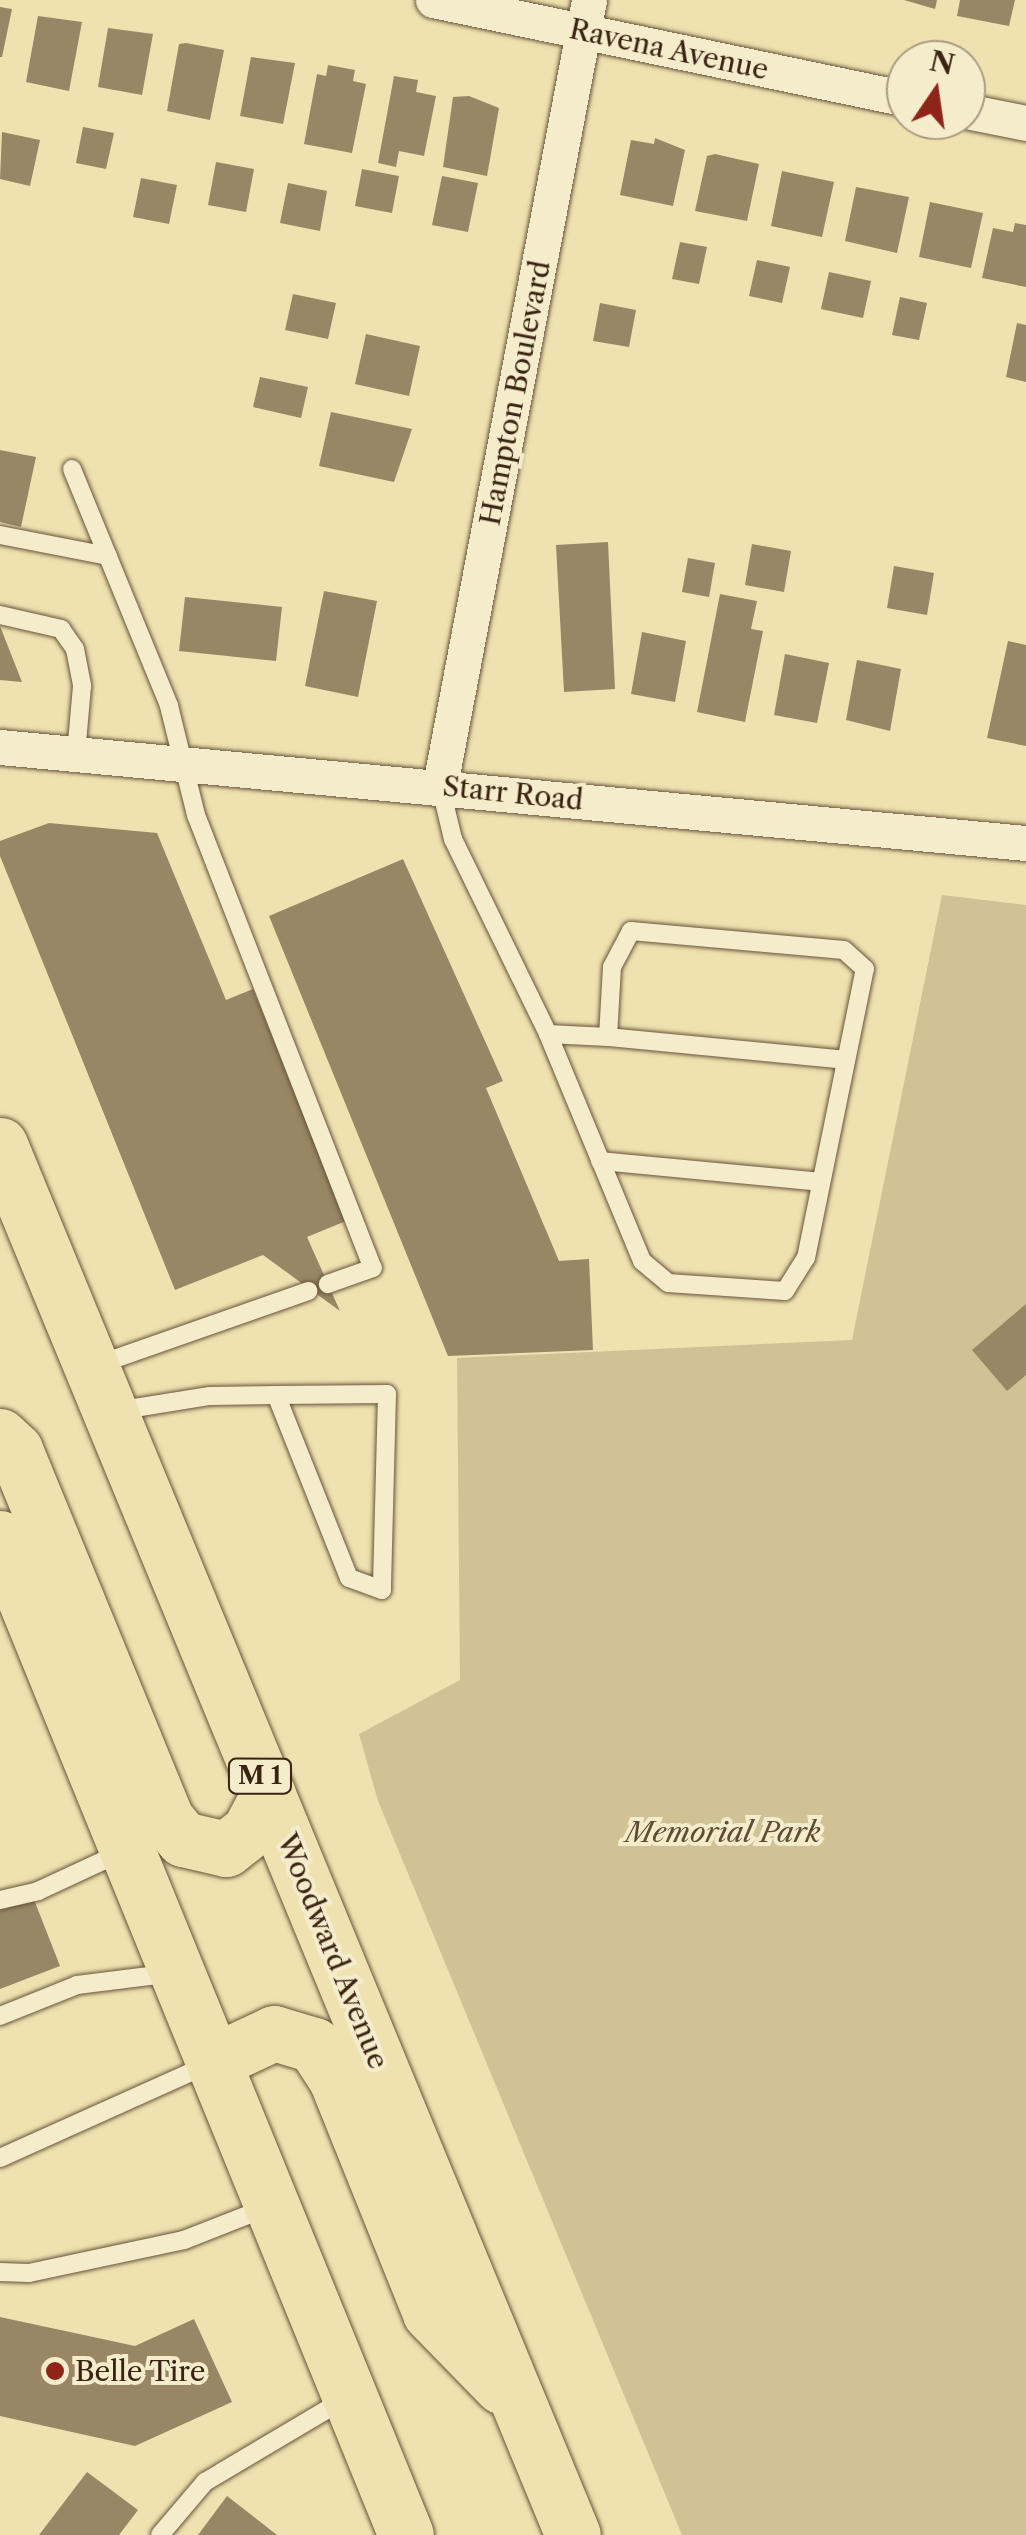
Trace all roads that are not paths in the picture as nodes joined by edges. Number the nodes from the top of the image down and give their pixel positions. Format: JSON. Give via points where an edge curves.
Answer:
{"nodes":[{"id":1,"x":433,"y":0,"type":"edge"},
{"id":2,"x":586,"y":16,"type":"edge"},
{"id":3,"x":886,"y":94,"type":"edge"},
{"id":4,"x":986,"y":115,"type":"edge"},
{"id":5,"x":1026,"y":124,"type":"edge"},
{"id":6,"x":72,"y":469,"type":"dead end"},
{"id":7,"x":0,"y":535,"type":"edge"},
{"id":8,"x":108,"y":556,"type":"junction"},
{"id":9,"x":0,"y":615,"type":"edge"},
{"id":10,"x":0,"y":747,"type":"edge"},
{"id":11,"x":76,"y":754,"type":"junction"},
{"id":12,"x":184,"y":764,"type":"junction"},
{"id":13,"x":440,"y":785,"type":"junction"},
{"id":14,"x":1026,"y":843,"type":"edge"},
{"id":15,"x":548,"y":1034,"type":"junction"},
{"id":16,"x":608,"y":1037,"type":"junction"},
{"id":17,"x":846,"y":1060,"type":"junction"},
{"id":18,"x":0,"y":1145,"type":"edge"},
{"id":19,"x":600,"y":1161,"type":"junction"},
{"id":20,"x":821,"y":1182,"type":"junction"},
{"id":21,"x":328,"y":1284,"type":"dead end"},
{"id":22,"x":308,"y":1291,"type":"dead end"},
{"id":23,"x":101,"y":1389,"type":"junction"},
{"id":24,"x":276,"y":1395,"type":"junction"},
{"id":25,"x":0,"y":1436,"type":"edge"},
{"id":26,"x":0,"y":1538,"type":"edge"},
{"id":27,"x":268,"y":1795,"type":"junction"},
{"id":28,"x":127,"y":1850,"type":"junction"},
{"id":29,"x":0,"y":1900,"type":"edge"},
{"id":30,"x":178,"y":1972,"type":"junction"},
{"id":31,"x":0,"y":2016,"type":"edge"},
{"id":32,"x":214,"y":2062,"type":"junction"},
{"id":33,"x":0,"y":2158,"type":"edge"},
{"id":34,"x":273,"y":2205,"type":"junction"},
{"id":35,"x":0,"y":2272,"type":"edge"},
{"id":36,"x":350,"y":2397,"type":"junction"},
{"id":37,"x":520,"y":2406,"type":"junction"},
{"id":38,"x":160,"y":2535,"type":"edge"},
{"id":39,"x":406,"y":2535,"type":"edge"},
{"id":40,"x":573,"y":2535,"type":"edge"}],
"edges":[{"from":1,"to":2,"type":"street","name":"Ravena Avenue"},
{"from":2,"to":3,"type":"street","name":"Ravena Avenue"},
{"from":2,"to":13,"type":"street","name":"Hampton Boulevard"},
{"from":4,"to":5,"type":"street"},
{"from":6,"to":8,"type":"lane"},
{"from":7,"to":8,"type":"lane"},
{"from":8,"to":12,"type":"lane","via":[[169,706]]},
{"from":9,"to":11,"type":"lane","via":[[60,629],[75,649],[82,686]]},
{"from":10,"to":11,"type":"street","name":"Starr Road"},
{"from":11,"to":12,"type":"street","name":"Starr Road"},
{"from":12,"to":13,"type":"street","name":"Starr Road"},
{"from":12,"to":21,"type":"lane","via":[[196,815],[373,1268]]},
{"from":13,"to":14,"type":"street","name":"Starr Road"},
{"from":13,"to":15,"type":"lane","via":[[453,839]]},
{"from":15,"to":16,"type":"lane"},
{"from":15,"to":19,"type":"lane"},
{"from":16,"to":17,"type":"lane"},
{"from":16,"to":17,"type":"lane","via":[[612,966],[631,930],[844,950],[865,969]]},
{"from":17,"to":20,"type":"lane"},
{"from":18,"to":23,"type":"main road","name":"Woodward Avenue","number":"M 1"},
{"from":19,"to":20,"type":"lane"},
{"from":19,"to":20,"type":"lane","via":[[642,1261],[668,1283],[785,1291],[806,1258]]},
{"from":22,"to":23,"type":"lane"},
{"from":23,"to":24,"type":"lane"},
{"from":23,"to":27,"type":"main road","name":"Woodward Avenue","number":"M 1"},
{"from":24,"to":24,"type":"lane","via":[[388,1394],[382,1590],[350,1578]]},
{"from":25,"to":27,"type":"main road","via":[[15,1450],[167,1820],[183,1839],[226,1849],[249,1831]]},
{"from":26,"to":28,"type":"main road"},
{"from":27,"to":37,"type":"main road","name":"Woodward Avenue","number":"M 1"},
{"from":28,"to":29,"type":"lane","via":[[38,1891]]},
{"from":28,"to":30,"type":"main road"},
{"from":30,"to":31,"type":"lane","via":[[77,1985]]},
{"from":30,"to":32,"type":"main road"},
{"from":32,"to":33,"type":"lane"},
{"from":32,"to":34,"type":"main road"},
{"from":32,"to":37,"type":"main road","via":[[274,2034],[314,2046],[336,2079],[430,2313]]},
{"from":34,"to":35,"type":"lane","via":[[184,2240],[29,2273]]},
{"from":34,"to":36,"type":"main road"},
{"from":36,"to":38,"type":"lane","via":[[204,2482]]},
{"from":36,"to":39,"type":"main road"},
{"from":37,"to":40,"type":"main road","name":"Woodward Avenue","number":"M 1"}]}
